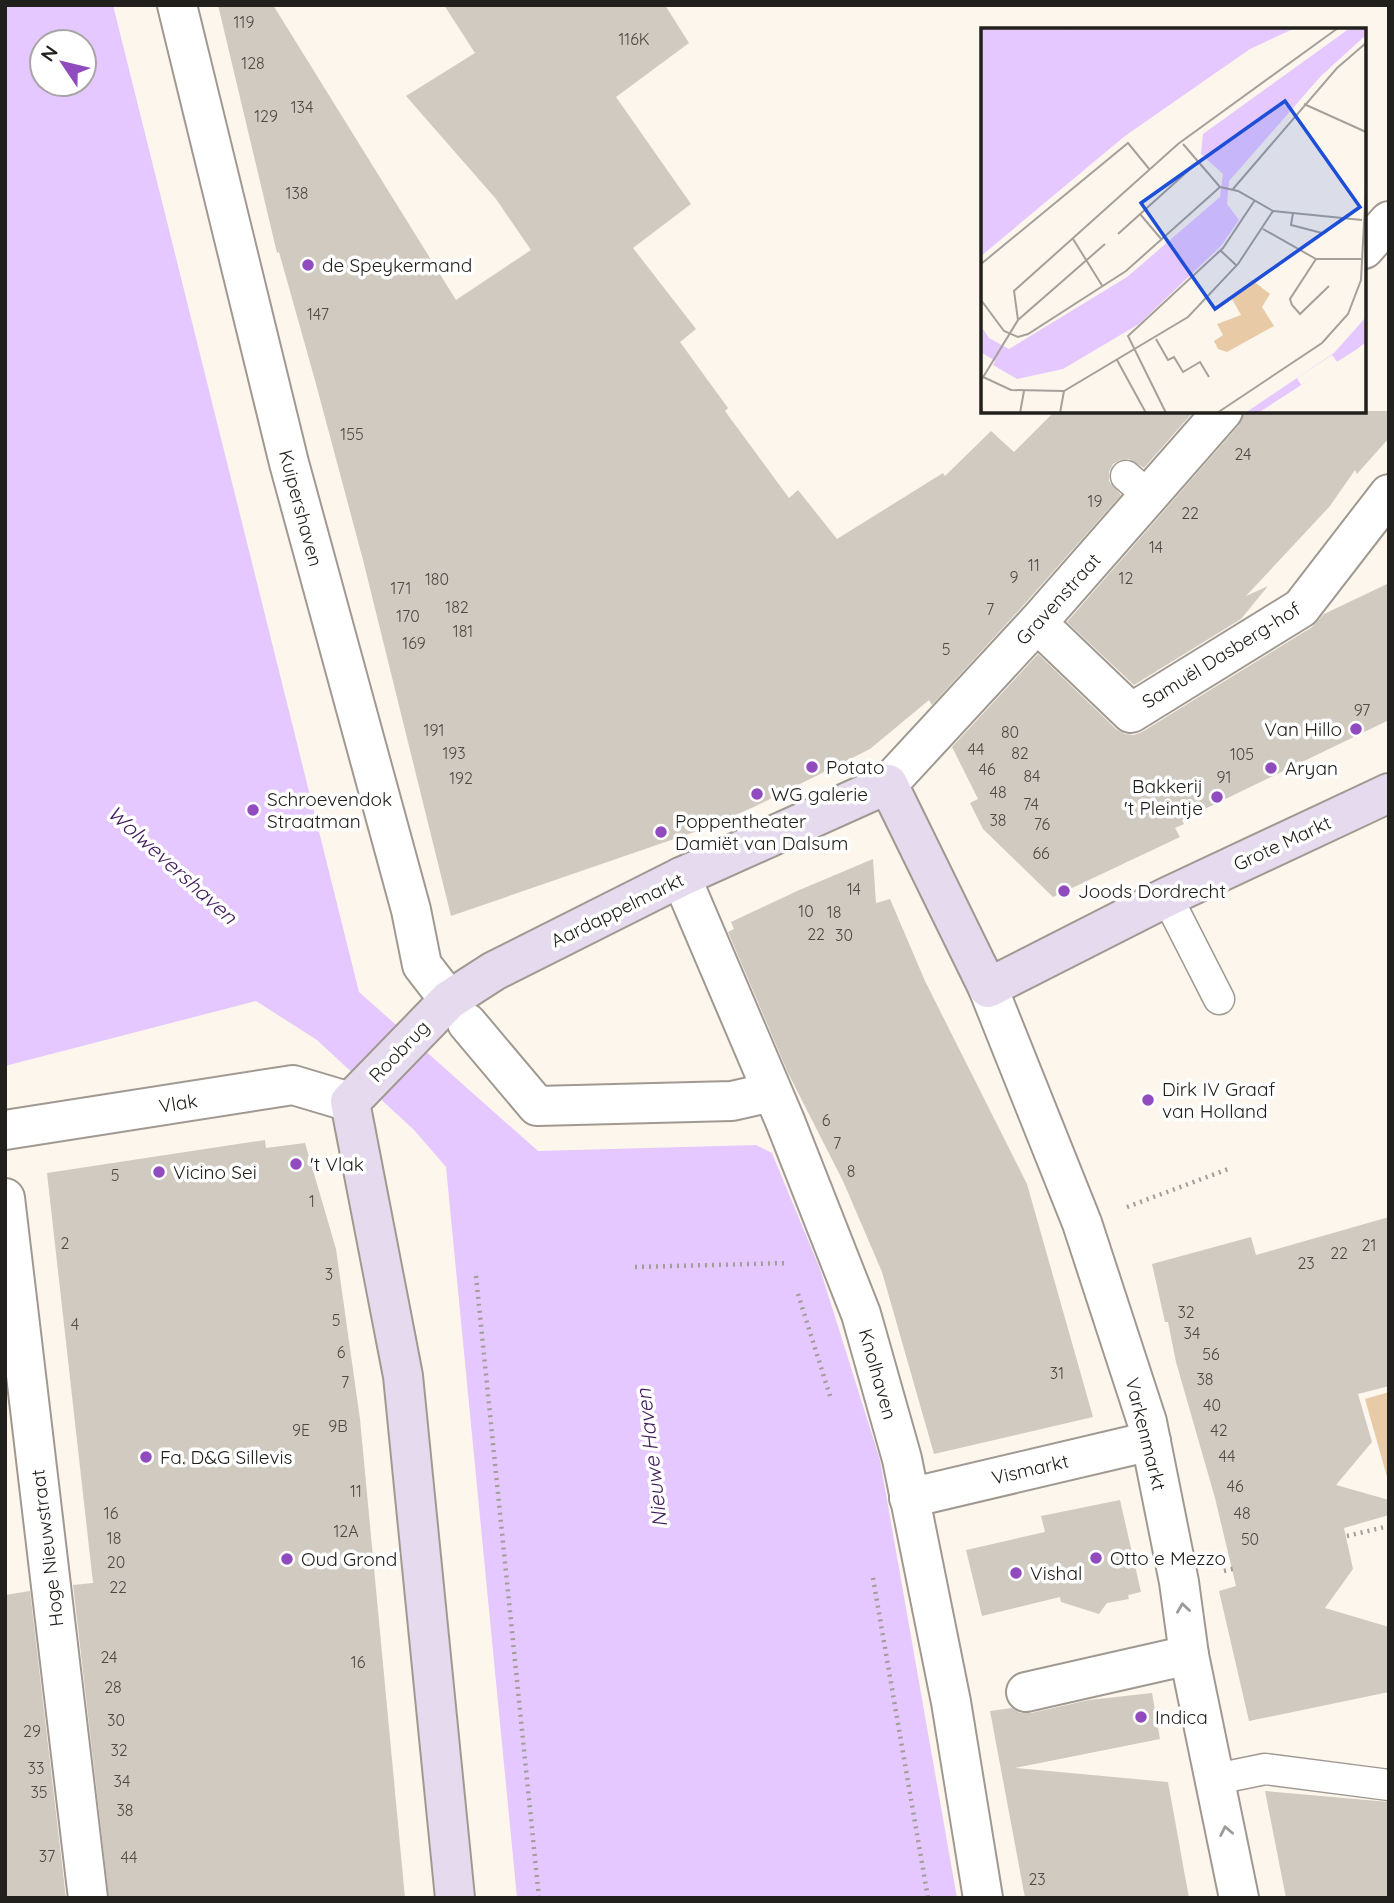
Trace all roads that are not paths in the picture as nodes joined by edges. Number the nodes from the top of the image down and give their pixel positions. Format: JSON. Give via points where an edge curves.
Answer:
{"nodes":[{"id":1,"x":177,"y":5,"type":"edge"},
{"id":2,"x":1389,"y":221,"type":"edge"},
{"id":3,"x":1366,"y":247,"type":"edge"},
{"id":4,"x":1221,"y":413,"type":"edge"},
{"id":5,"x":1389,"y":494,"type":"edge"},
{"id":6,"x":1037,"y":623,"type":"junction"},
{"id":7,"x":888,"y":784,"type":"junction"},
{"id":8,"x":1389,"y":793,"type":"edge"},
{"id":9,"x":681,"y":877,"type":"junction"},
{"id":10,"x":1167,"y":897,"type":"junction"},
{"id":11,"x":988,"y":988,"type":"junction"},
{"id":12,"x":1219,"y":999,"type":"dead end"},
{"id":13,"x":458,"y":1012,"type":"junction"},
{"id":14,"x":772,"y":1092,"type":"junction"},
{"id":15,"x":355,"y":1096,"type":"junction"},
{"id":16,"x":5,"y":1130,"type":"edge"},
{"id":17,"x":5,"y":1198,"type":"edge"},
{"id":18,"x":1151,"y":1441,"type":"junction"},
{"id":19,"x":909,"y":1498,"type":"junction"},
{"id":20,"x":1189,"y":1655,"type":"junction"},
{"id":21,"x":1026,"y":1692,"type":"dead end"},
{"id":22,"x":1216,"y":1779,"type":"junction"},
{"id":23,"x":1389,"y":1785,"type":"edge"},
{"id":24,"x":89,"y":1898,"type":"edge"},
{"id":25,"x":455,"y":1898,"type":"edge"},
{"id":26,"x":983,"y":1898,"type":"edge"},
{"id":27,"x":1239,"y":1898,"type":"edge"}],
"edges":[{"from":1,"to":13,"type":"street","name":"Kuipershaven","via":[[289,463],[422,965]]},
{"from":2,"to":3,"type":"street"},
{"from":4,"to":6,"type":"street","name":"Gravenstraat","via":[[1138,486]]},
{"from":5,"to":6,"type":"street","name":"Samuël Dasberg-hof","via":[[1301,608],[1131,713]]},
{"from":6,"to":7,"type":"street","name":"Gravenstraat"},
{"from":7,"to":9,"type":"street","name":"Aardappelmarkt"},
{"from":7,"to":11,"type":"street"},
{"from":8,"to":10,"type":"street","name":"Grote Markt"},
{"from":9,"to":13,"type":"street","name":"Aardappelmarkt","via":[[494,971]]},
{"from":9,"to":14,"type":"street","name":"Knolhaven"},
{"from":10,"to":11,"type":"street","name":"Grote Markt"},
{"from":10,"to":12,"type":"lane"},
{"from":11,"to":18,"type":"street","name":"Varkenmarkt","via":[[1082,1223]]},
{"from":13,"to":14,"type":"street","via":[[537,1106],[732,1101]]},
{"from":13,"to":15,"type":"street","name":"Roobrug","via":[[417,1032]]},
{"from":14,"to":19,"type":"street","name":"Knolhaven","via":[[861,1314]]},
{"from":15,"to":16,"type":"street","name":"Vlak","via":[[293,1085]]},
{"from":15,"to":25,"type":"street","via":[[403,1376]]},
{"from":17,"to":24,"type":"street","name":"Hoge Nieuwstraat"},
{"from":18,"to":19,"type":"street","name":"Vismarkt"},
{"from":20,"to":18,"type":"street","name":"Varkenmarkt","one_way":true},
{"from":19,"to":26,"type":"street","name":"Knolhaven","via":[[951,1702]]},
{"from":20,"to":21,"type":"street"},
{"from":20,"to":22,"type":"street","name":"Varkenmarkt"},
{"from":22,"to":23,"type":"lane","via":[[1265,1769]]},
{"from":27,"to":22,"type":"street","name":"Varkenmarkt","one_way":true}]}
